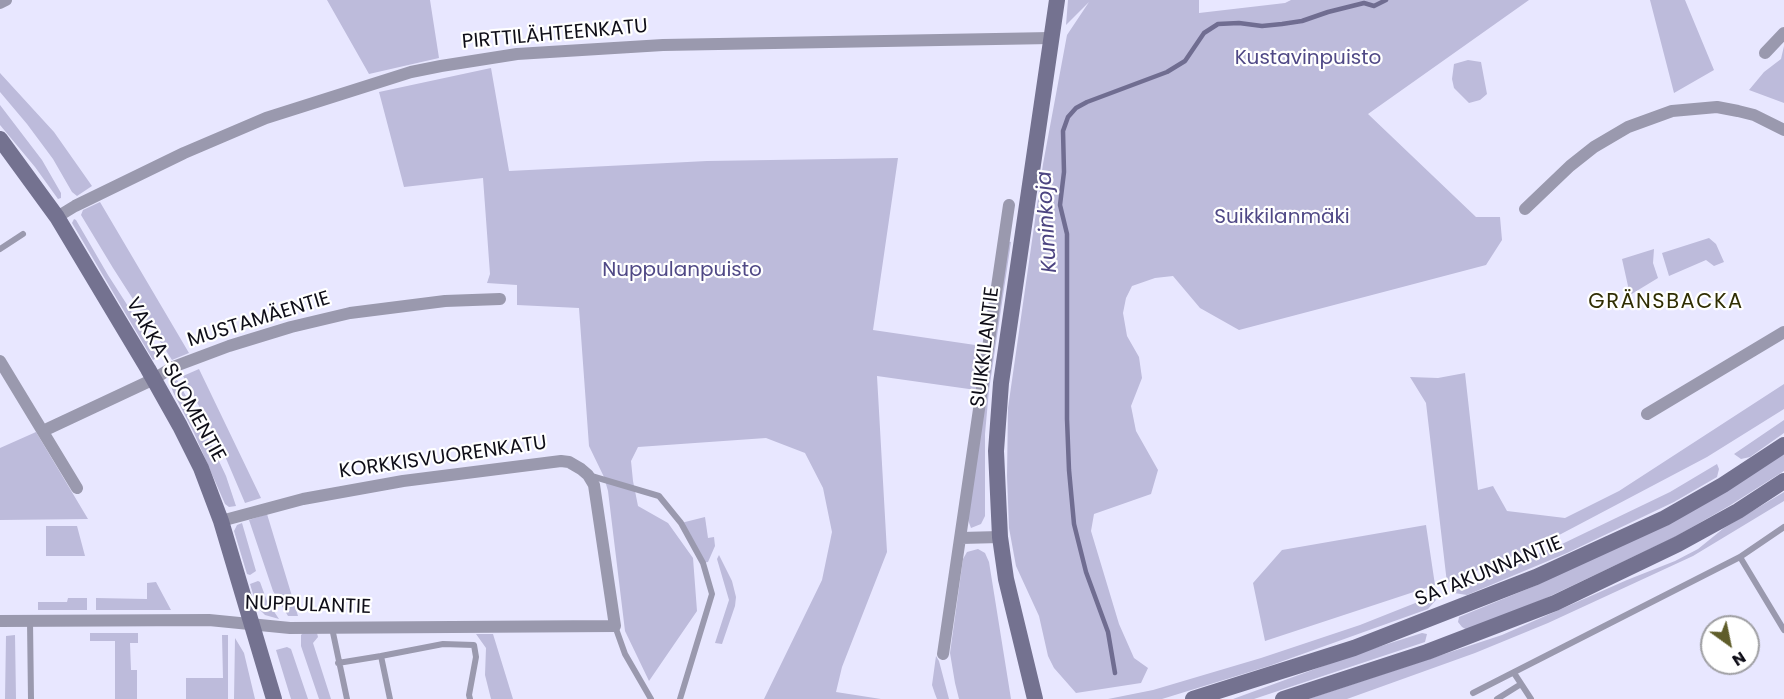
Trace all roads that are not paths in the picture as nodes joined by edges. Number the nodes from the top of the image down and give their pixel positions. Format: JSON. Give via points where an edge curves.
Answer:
{"nodes":[{"id":1,"x":6,"y":0,"type":"edge"},
{"id":2,"x":1057,"y":0,"type":"edge"},
{"id":3,"x":0,"y":3,"type":"edge"},
{"id":4,"x":1784,"y":33,"type":"edge"},
{"id":5,"x":1051,"y":38,"type":"junction"},
{"id":6,"x":1765,"y":52,"type":"dead end"},
{"id":7,"x":1784,"y":130,"type":"edge"},
{"id":8,"x":0,"y":139,"type":"edge"},
{"id":9,"x":1009,"y":205,"type":"joint"},
{"id":10,"x":1026,"y":207,"type":"junction"},
{"id":11,"x":1525,"y":209,"type":"dead end"},
{"id":12,"x":57,"y":217,"type":"junction"},
{"id":13,"x":23,"y":234,"type":"dead end"},
{"id":14,"x":0,"y":249,"type":"edge"},
{"id":15,"x":500,"y":299,"type":"dead end"},
{"id":16,"x":1784,"y":332,"type":"edge"},
{"id":17,"x":0,"y":361,"type":"edge"},
{"id":18,"x":154,"y":379,"type":"junction"},
{"id":19,"x":1647,"y":414,"type":"dead end"},
{"id":20,"x":43,"y":431,"type":"junction"},
{"id":21,"x":1784,"y":445,"type":"edge"},
{"id":22,"x":588,"y":475,"type":"junction"},
{"id":23,"x":1784,"y":481,"type":"edge"},
{"id":24,"x":77,"y":488,"type":"dead end"},
{"id":25,"x":221,"y":521,"type":"junction"},
{"id":26,"x":1784,"y":526,"type":"edge"},
{"id":27,"x":1000,"y":537,"type":"junction"},
{"id":28,"x":961,"y":538,"type":"junction"},
{"id":29,"x":1740,"y":557,"type":"junction"},
{"id":30,"x":0,"y":621,"type":"edge"},
{"id":31,"x":30,"y":621,"type":"junction"},
{"id":32,"x":253,"y":625,"type":"junction"},
{"id":33,"x":615,"y":626,"type":"junction"},
{"id":34,"x":332,"y":628,"type":"junction"},
{"id":35,"x":1784,"y":630,"type":"edge"},
{"id":36,"x":943,"y":654,"type":"dead end"},
{"id":37,"x":381,"y":656,"type":"junction"},
{"id":38,"x":338,"y":663,"type":"junction"},
{"id":39,"x":1514,"y":673,"type":"junction"},
{"id":40,"x":1521,"y":684,"type":"junction"},
{"id":41,"x":1473,"y":693,"type":"dead end"},
{"id":42,"x":31,"y":699,"type":"edge"},
{"id":43,"x":274,"y":699,"type":"edge"},
{"id":44,"x":347,"y":699,"type":"edge"},
{"id":45,"x":390,"y":699,"type":"edge"},
{"id":46,"x":470,"y":699,"type":"edge"},
{"id":47,"x":651,"y":699,"type":"edge"},
{"id":48,"x":680,"y":699,"type":"edge"},
{"id":49,"x":1035,"y":699,"type":"edge"},
{"id":50,"x":1193,"y":699,"type":"edge"},
{"id":51,"x":1283,"y":699,"type":"edge"},
{"id":52,"x":1497,"y":699,"type":"edge"},
{"id":53,"x":1531,"y":699,"type":"edge"}],
"edges":[{"from":1,"to":3,"type":"street"},
{"from":2,"to":5,"type":"main road","name":"SUIKKILANTIE"},
{"from":4,"to":6,"type":"street"},
{"from":5,"to":10,"type":"main road","name":"SUIKKILANTIE"},
{"from":5,"to":12,"type":"street","name":"PIRTTILÄHTEENKATU","via":[[663,45],[518,54],[441,66],[266,118],[184,153]]},
{"from":7,"to":11,"type":"street","via":[[1754,115],[1717,107],[1661,114],[1594,147]]},
{"from":8,"to":12,"type":"main road","name":"VAKKA-SUOMENTIE"},
{"from":9,"to":10,"type":"lane"},
{"from":9,"to":28,"type":"street"},
{"from":10,"to":27,"type":"main road","name":"SUIKKILANTIE","via":[[1000,394],[996,451]]},
{"from":12,"to":18,"type":"main road","name":"VAKKA-SUOMENTIE"},
{"from":13,"to":14,"type":"lane"},
{"from":15,"to":18,"type":"street","name":"MUSTAMÄENTIE","via":[[445,301],[350,313],[229,346],[173,367]]},
{"from":16,"to":19,"type":"street"},
{"from":17,"to":20,"type":"street"},
{"from":18,"to":20,"type":"street","name":"MUSTAMÄENTIE"},
{"from":18,"to":25,"type":"main road","name":"VAKKA-SUOMENTIE","via":[[201,468]]},
{"from":20,"to":24,"type":"street"},
{"from":21,"to":50,"type":"main road","name":"SATAKUNNANTIE","via":[[1665,518],[1536,577],[1354,648]]},
{"from":22,"to":25,"type":"street","name":"KORKKISVUORENKATU","via":[[576,465],[561,461],[303,499]]},
{"from":22,"to":33,"type":"street","via":[[594,485]]},
{"from":22,"to":48,"type":"lane","via":[[659,496],[681,524],[703,563],[712,594]]},
{"from":23,"to":51,"type":"main road","via":[[1678,544],[1555,603],[1447,645]]},
{"from":25,"to":32,"type":"main road","name":"VAKKA-SUOMENTIE"},
{"from":26,"to":29,"type":"lane"},
{"from":27,"to":28,"type":"street"},
{"from":27,"to":49,"type":"main road","name":"SUIKKILANTIE","via":[[1006,579]]},
{"from":28,"to":36,"type":"street"},
{"from":29,"to":35,"type":"lane"},
{"from":29,"to":39,"type":"lane"},
{"from":30,"to":31,"type":"street","name":"NUPPULANTIE"},
{"from":31,"to":32,"type":"street","name":"NUPPULANTIE","via":[[209,620]]},
{"from":31,"to":42,"type":"lane"},
{"from":32,"to":34,"type":"street","name":"NUPPULANTIE"},
{"from":32,"to":43,"type":"main road","name":"VAKKA-SUOMENTIE"},
{"from":33,"to":34,"type":"street","name":"NUPPULANTIE"},
{"from":33,"to":47,"type":"lane"},
{"from":34,"to":38,"type":"lane"},
{"from":37,"to":38,"type":"lane"},
{"from":37,"to":45,"type":"lane"},
{"from":37,"to":46,"type":"lane","via":[[443,644],[474,645]]},
{"from":38,"to":44,"type":"lane"},
{"from":39,"to":40,"type":"lane"},
{"from":39,"to":41,"type":"lane"},
{"from":40,"to":52,"type":"lane"},
{"from":40,"to":53,"type":"lane"}]}
